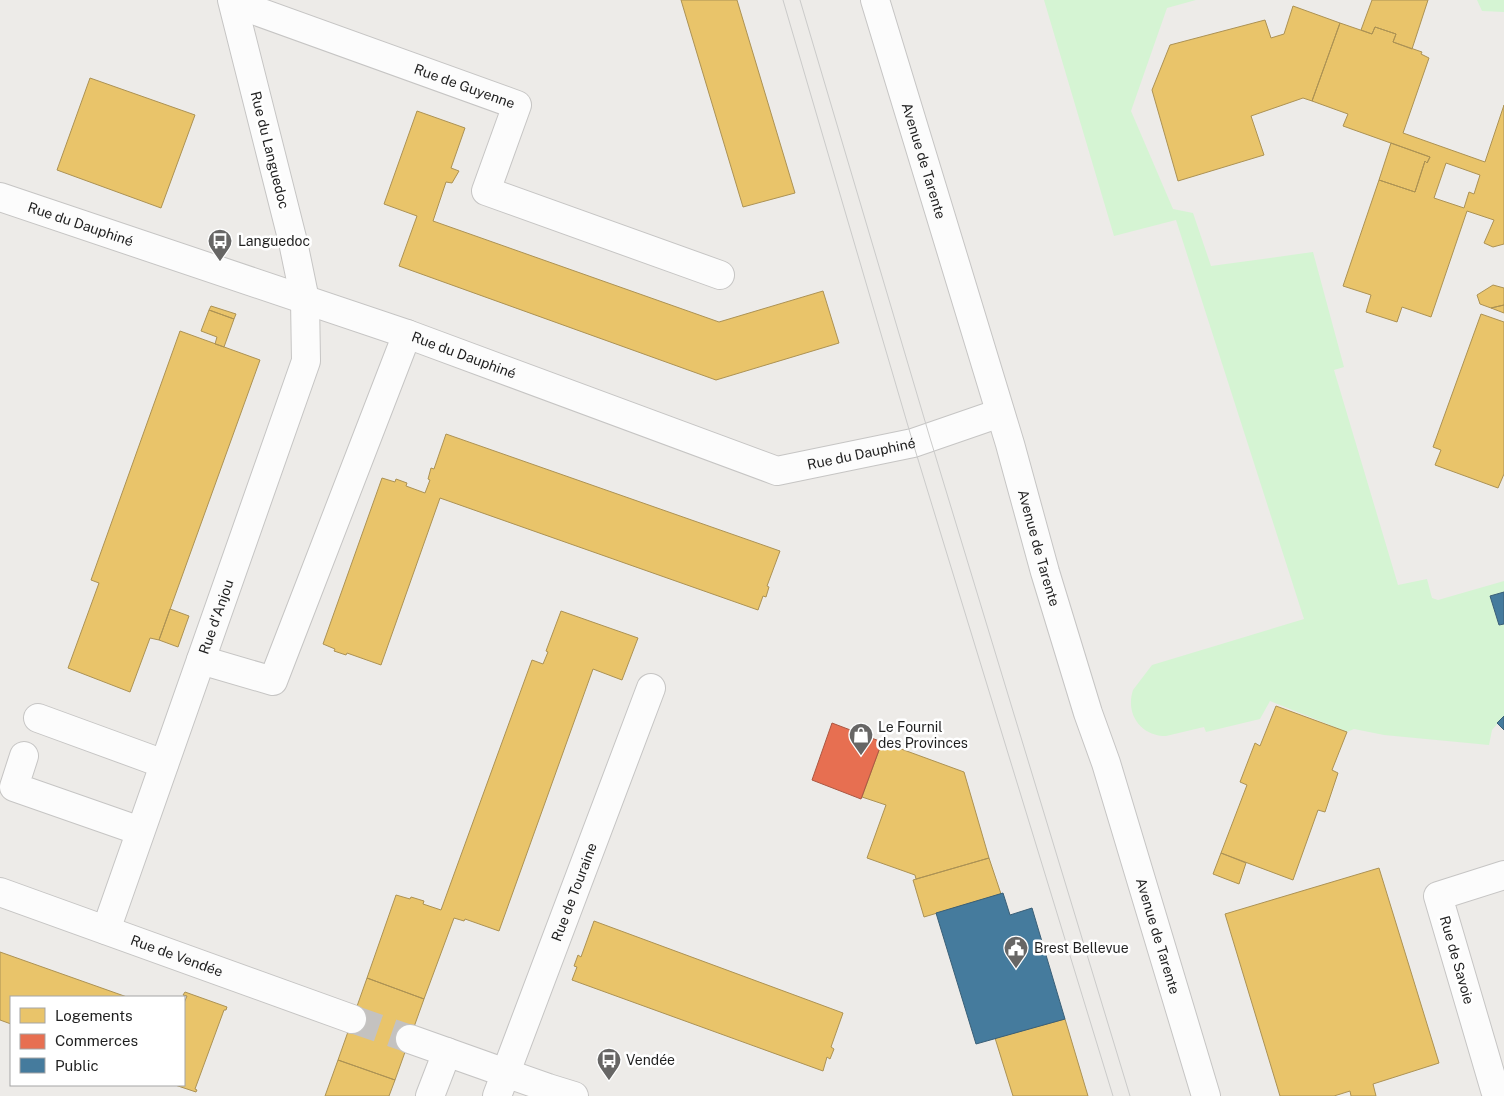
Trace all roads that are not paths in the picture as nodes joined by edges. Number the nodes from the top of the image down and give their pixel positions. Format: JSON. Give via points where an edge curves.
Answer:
{"nodes":[{"id":1,"x":875,"y":0,"type":"edge"},
{"id":2,"x":233,"y":2,"type":"edge"},
{"id":3,"x":0,"y":197,"type":"edge"},
{"id":4,"x":720,"y":275,"type":"dead end"},
{"id":5,"x":305,"y":300,"type":"junction"},
{"id":6,"x":407,"y":334,"type":"junction"},
{"id":7,"x":1000,"y":413,"type":"junction"},
{"id":8,"x":201,"y":660,"type":"junction"},
{"id":9,"x":651,"y":688,"type":"dead end"},
{"id":10,"x":38,"y":718,"type":"dead end"},
{"id":11,"x":24,"y":756,"type":"dead end"},
{"id":12,"x":164,"y":764,"type":"junction"},
{"id":13,"x":140,"y":831,"type":"junction"},
{"id":14,"x":1504,"y":875,"type":"edge"},
{"id":15,"x":0,"y":892,"type":"edge"},
{"id":16,"x":106,"y":930,"type":"junction"},
{"id":17,"x":352,"y":1019,"type":"tunnel mouth"},
{"id":18,"x":410,"y":1039,"type":"tunnel mouth"},
{"id":19,"x":447,"y":1052,"type":"junction"},
{"id":20,"x":501,"y":1084,"type":"edge"},
{"id":21,"x":1491,"y":1091,"type":"edge"},
{"id":22,"x":430,"y":1096,"type":"edge"},
{"id":23,"x":574,"y":1096,"type":"edge"},
{"id":24,"x":1206,"y":1096,"type":"edge"}],
"edges":[{"from":1,"to":7,"type":"street","name":"Avenue de Tarente"},
{"from":2,"to":4,"type":"street","name":"Rue de Guyenne","via":[[517,105],[486,191]]},
{"from":2,"to":5,"type":"street","name":"Rue du Languedoc"},
{"from":3,"to":5,"type":"street","name":"Rue du Dauphiné"},
{"from":5,"to":6,"type":"street","name":"Rue du Dauphiné"},
{"from":5,"to":8,"type":"street","name":"Rue d'Anjou","via":[[306,361]]},
{"from":6,"to":7,"type":"street","name":"Rue du Dauphiné","via":[[777,471],[913,443]]},
{"from":6,"to":8,"type":"street","via":[[273,682]]},
{"from":7,"to":24,"type":"street","name":"Avenue de Tarente","via":[[1045,572],[1118,800]]},
{"from":8,"to":12,"type":"street","name":"Rue d'Anjou"},
{"from":9,"to":20,"type":"street","name":"Rue de Touraine"},
{"from":10,"to":12,"type":"street"},
{"from":11,"to":13,"type":"street","via":[[14,787]]},
{"from":12,"to":13,"type":"street","name":"Rue d'Anjou"},
{"from":13,"to":16,"type":"street","name":"Rue d'Anjou"},
{"from":14,"to":21,"type":"street","name":"Rue de Savoie","via":[[1438,896]]},
{"from":15,"to":16,"type":"street","name":"Rue de Vendée"},
{"from":16,"to":17,"type":"street","name":"Rue de Vendée"},
{"from":18,"to":19,"type":"street"},
{"from":19,"to":20,"type":"street"},
{"from":19,"to":22,"type":"street"},
{"from":20,"to":23,"type":"street"}]}
